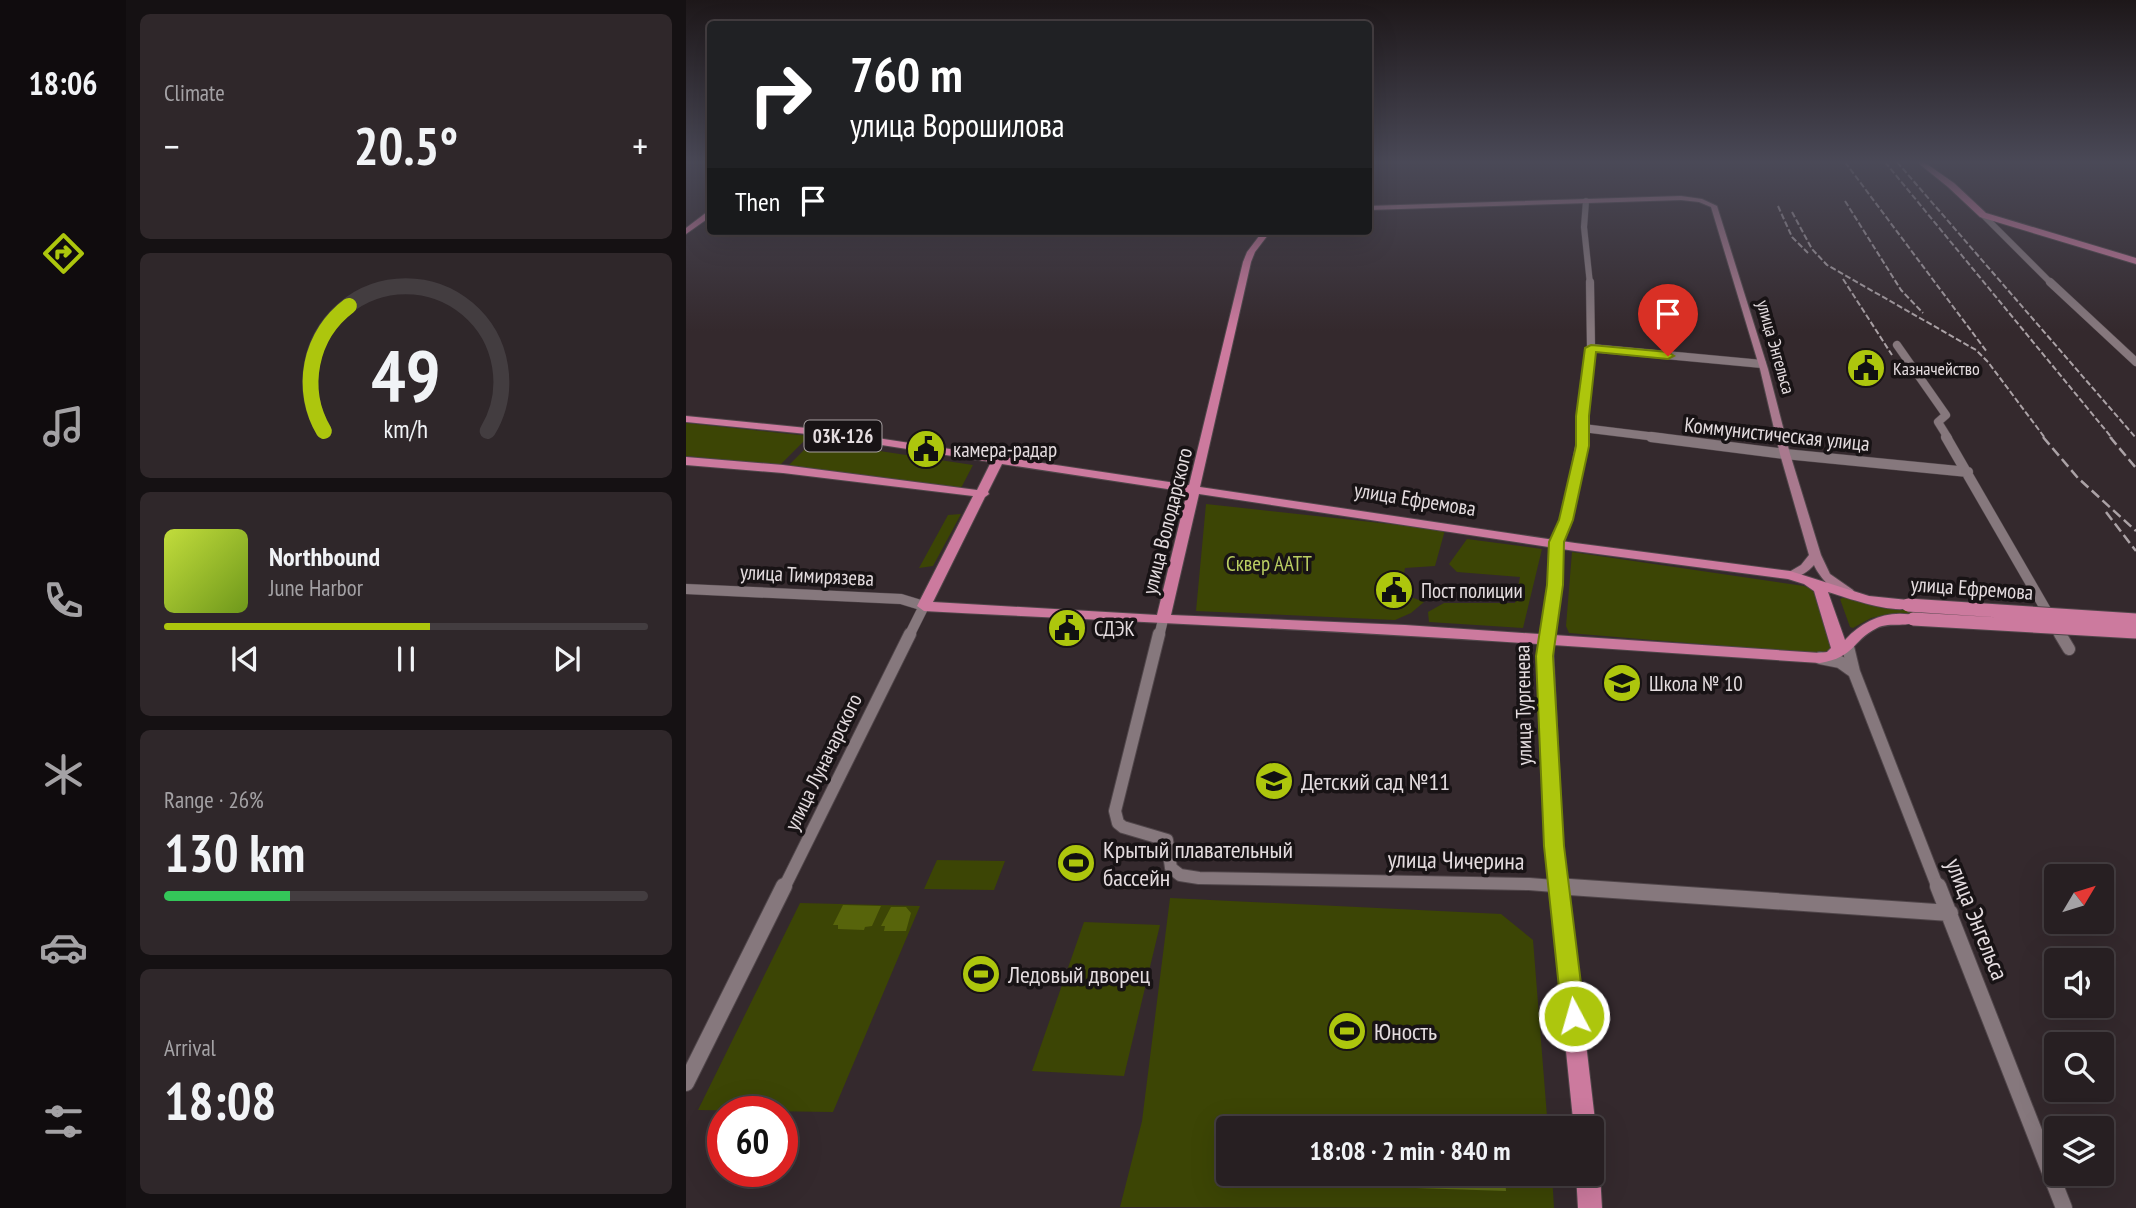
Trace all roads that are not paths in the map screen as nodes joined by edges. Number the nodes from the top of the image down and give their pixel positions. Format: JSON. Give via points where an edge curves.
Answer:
{"nodes":[{"id":1,"x":704,"y":218,"type":"edge"},
{"id":2,"x":1585,"y":218,"type":"edge"},
{"id":3,"x":1719,"y":218,"type":"edge"},
{"id":4,"x":1986,"y":218,"type":"edge"},
{"id":5,"x":1994,"y":218,"type":"edge"},
{"id":6,"x":686,"y":232,"type":"edge"},
{"id":7,"x":1264,"y":235,"type":"edge"},
{"id":8,"x":2136,"y":261,"type":"edge"},
{"id":9,"x":1897,"y":345,"type":"dead end"},
{"id":10,"x":1591,"y":348,"type":"junction"},
{"id":11,"x":2136,"y":362,"type":"edge"},
{"id":12,"x":1762,"y":364,"type":"junction"},
{"id":13,"x":686,"y":419,"type":"edge"},
{"id":14,"x":1583,"y":428,"type":"junction"},
{"id":15,"x":1784,"y":454,"type":"junction"},
{"id":16,"x":998,"y":460,"type":"junction"},
{"id":17,"x":686,"y":461,"type":"edge"},
{"id":18,"x":1968,"y":472,"type":"junction"},
{"id":19,"x":1195,"y":488,"type":"junction"},
{"id":20,"x":983,"y":494,"type":"junction"},
{"id":21,"x":1557,"y":542,"type":"junction"},
{"id":22,"x":1815,"y":555,"type":"junction"},
{"id":23,"x":1792,"y":575,"type":"junction"},
{"id":24,"x":686,"y":589,"type":"edge"},
{"id":25,"x":1849,"y":593,"type":"junction"},
{"id":26,"x":924,"y":606,"type":"junction"},
{"id":27,"x":1911,"y":612,"type":"junction"},
{"id":28,"x":1163,"y":620,"type":"junction"},
{"id":29,"x":2136,"y":620,"type":"edge"},
{"id":30,"x":2136,"y":632,"type":"edge"},
{"id":31,"x":1545,"y":639,"type":"junction"},
{"id":32,"x":1848,"y":647,"type":"junction"},
{"id":33,"x":2070,"y":649,"type":"dead end"},
{"id":34,"x":1826,"y":657,"type":"junction"},
{"id":35,"x":1854,"y":672,"type":"junction"},
{"id":36,"x":1118,"y":823,"type":"joint"},
{"id":37,"x":1559,"y":887,"type":"junction"},
{"id":38,"x":1950,"y":912,"type":"junction"},
{"id":39,"x":686,"y":1083,"type":"edge"},
{"id":40,"x":1584,"y":1116,"type":"edge"},
{"id":41,"x":1589,"y":1186,"type":"edge"},
{"id":42,"x":1590,"y":1208,"type":"edge"},
{"id":43,"x":2064,"y":1208,"type":"edge"}],
"edges":[{"from":1,"to":6,"type":"main road"},
{"from":2,"to":10,"type":"street","name":"улица Тургенева"},
{"from":3,"to":12,"type":"main road","name":"улица Энгельса"},
{"from":4,"to":11,"type":"street"},
{"from":5,"to":8,"type":"main road"},
{"from":7,"to":19,"type":"main road","name":"улица Володарского","via":[[1247,262]]},
{"from":9,"to":18,"type":"street","via":[[1945,415],[1938,422]]},
{"from":10,"to":12,"type":"street"},
{"from":10,"to":14,"type":"street","name":"улица Тургенева"},
{"from":12,"to":15,"type":"main road","name":"улица Энгельса"},
{"from":13,"to":16,"type":"main road","name":"улица Ефремова","number":"03К-126","via":[[817,432]]},
{"from":14,"to":15,"type":"street","name":"Коммунистическая улица"},
{"from":14,"to":21,"type":"street","name":"улица Тургенева","via":[[1566,520]]},
{"from":15,"to":18,"type":"street","name":"Коммунистическая улица"},
{"from":15,"to":22,"type":"main road","name":"улица Энгельса"},
{"from":16,"to":19,"type":"main road","name":"улица Ефремова"},
{"from":16,"to":20,"type":"main road","name":"улица Луначарского"},
{"from":17,"to":20,"type":"main road","number":"03К-126"},
{"from":18,"to":33,"type":"street"},
{"from":19,"to":21,"type":"main road","name":"улица Ефремова"},
{"from":19,"to":28,"type":"main road","name":"улица Володарского"},
{"from":20,"to":26,"type":"main road","name":"улица Луначарского"},
{"from":21,"to":23,"type":"main road","name":"улица Ефремова"},
{"from":21,"to":31,"type":"main road","name":"улица Тургенева"},
{"from":22,"to":23,"type":"main road"},
{"from":22,"to":25,"type":"main road","name":"улица Энгельса","via":[[1825,576]]},
{"from":23,"to":25,"type":"main road","name":"улица Ефремова"},
{"from":23,"to":34,"type":"main road","via":[[1820,589],[1838,642],[1838,649]]},
{"from":24,"to":26,"type":"street","name":"улица Тимирязева","via":[[901,599]]},
{"from":25,"to":27,"type":"main road","name":"улица Ефремова"},
{"from":26,"to":28,"type":"main road"},
{"from":26,"to":39,"type":"street","name":"улица Луначарского"},
{"from":27,"to":29,"type":"main road","name":"улица Ефремова","bridge":true},
{"from":27,"to":30,"type":"main road","name":"улица Ефремова","bridge":true},
{"from":27,"to":32,"type":"main road","name":"улица Ефремова","via":[[1864,629]]},
{"from":28,"to":31,"type":"main road"},
{"from":28,"to":36,"type":"street","name":"улица Володарского","via":[[1115,811]]},
{"from":31,"to":34,"type":"main road"},
{"from":31,"to":37,"type":"main road","name":"улица Тургенева"},
{"from":32,"to":34,"type":"main road","name":"улица Ефремова"},
{"from":32,"to":35,"type":"street","name":"улица Энгельса"},
{"from":34,"to":35,"type":"street"},
{"from":35,"to":38,"type":"street","name":"улица Энгельса"},
{"from":36,"to":37,"type":"street","name":"улица Чичерина","via":[[1127,830],[1167,840],[1171,868],[1180,875],[1199,878]]},
{"from":37,"to":38,"type":"street","name":"улица Чичерина"},
{"from":37,"to":40,"type":"main road","name":"улица Тургенева"},
{"from":38,"to":43,"type":"street","name":"улица Энгельса"},
{"from":41,"to":42,"type":"main road"}]}
